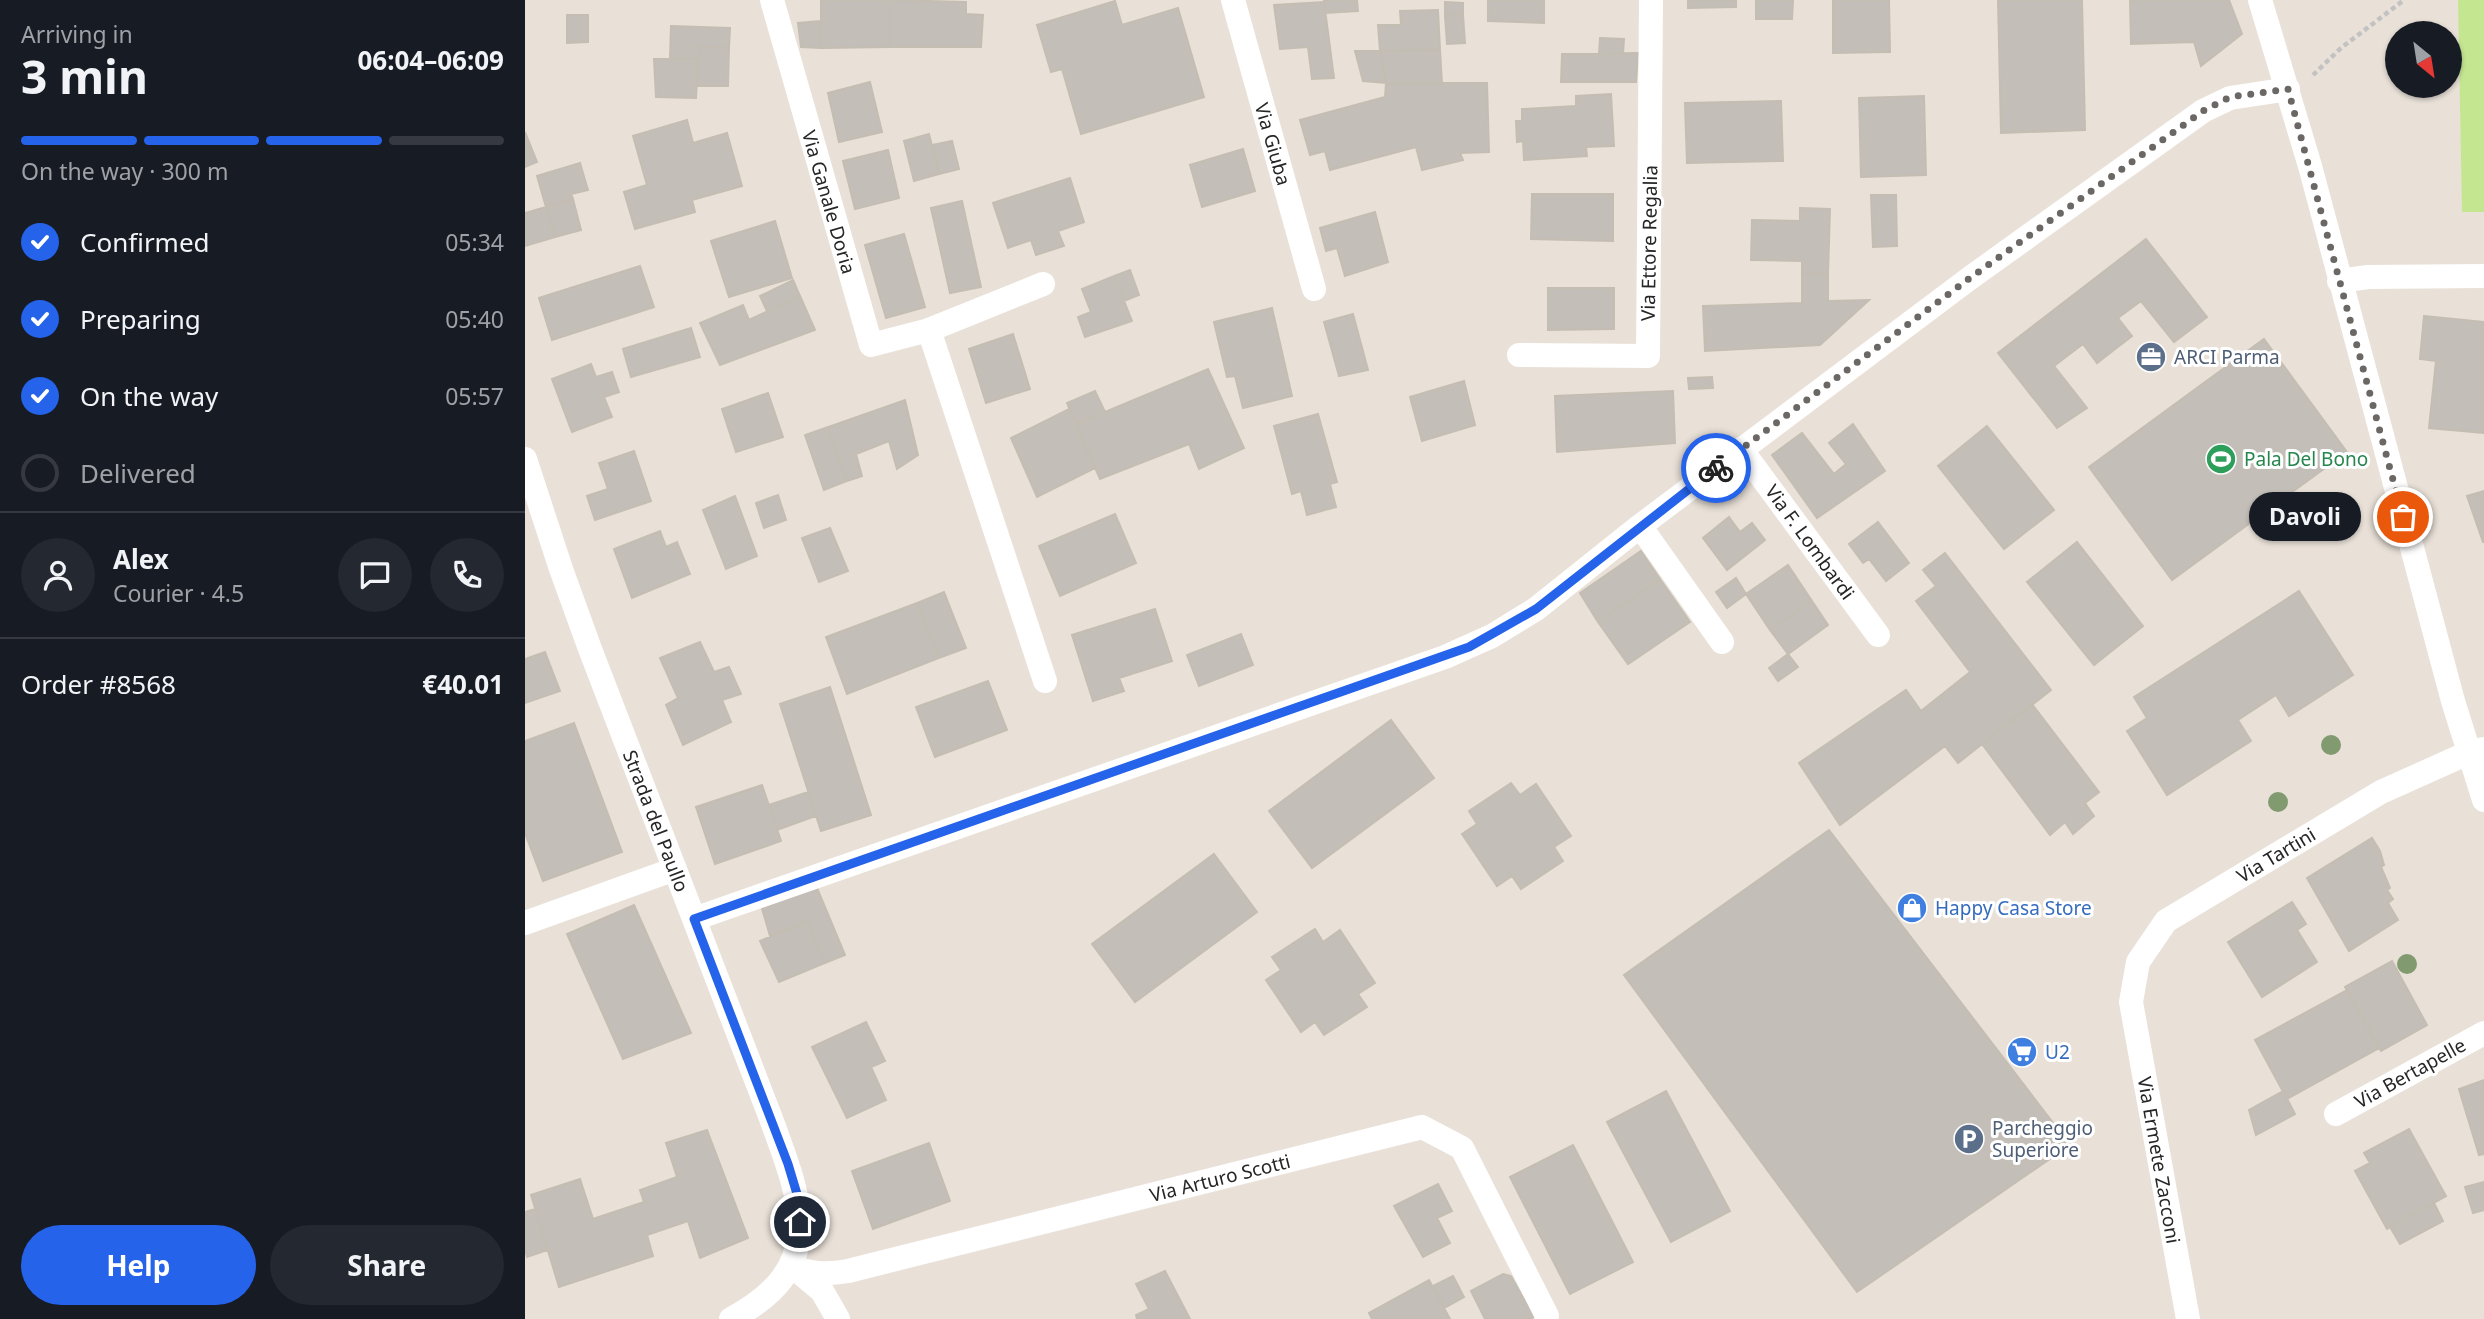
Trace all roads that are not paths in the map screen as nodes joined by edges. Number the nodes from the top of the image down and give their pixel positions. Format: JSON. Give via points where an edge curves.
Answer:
{"nodes":[{"id":1,"x":772,"y":0,"type":"edge"},
{"id":2,"x":1233,"y":0,"type":"edge"},
{"id":3,"x":1651,"y":0,"type":"edge"},
{"id":4,"x":2260,"y":0,"type":"edge"},
{"id":5,"x":2288,"y":89,"type":"junction"},
{"id":6,"x":2484,"y":276,"type":"edge"},
{"id":7,"x":2339,"y":281,"type":"junction"},
{"id":8,"x":1043,"y":284,"type":"dead end"},
{"id":9,"x":1314,"y":289,"type":"dead end"},
{"id":10,"x":929,"y":330,"type":"junction"},
{"id":11,"x":1519,"y":355,"type":"dead end"},
{"id":12,"x":1741,"y":449,"type":"junction"},
{"id":13,"x":525,"y":459,"type":"edge"},
{"id":14,"x":1640,"y":526,"type":"junction"},
{"id":15,"x":1878,"y":635,"type":"dead end"},
{"id":16,"x":1722,"y":642,"type":"dead end"},
{"id":17,"x":1045,"y":681,"type":"dead end"},
{"id":18,"x":2476,"y":751,"type":"edge"},
{"id":19,"x":2484,"y":800,"type":"edge"},
{"id":20,"x":675,"y":869,"type":"junction"},
{"id":21,"x":694,"y":919,"type":"junction"},
{"id":22,"x":525,"y":923,"type":"edge"},
{"id":23,"x":2131,"y":1002,"type":"joint"},
{"id":24,"x":2484,"y":1033,"type":"edge"},
{"id":25,"x":2336,"y":1114,"type":"dead end"},
{"id":26,"x":790,"y":1266,"type":"junction"},
{"id":27,"x":1546,"y":1316,"type":"dead end"},
{"id":28,"x":731,"y":1319,"type":"edge"},
{"id":29,"x":838,"y":1319,"type":"edge"},
{"id":30,"x":2187,"y":1319,"type":"edge"}],
"edges":[{"from":1,"to":10,"type":"street","name":"Via Ganale Doria","via":[[871,345]]},
{"from":2,"to":9,"type":"street","name":"Via Giuba"},
{"from":3,"to":11,"type":"street","name":"Via Ettore Regalia","via":[[1648,356]]},
{"from":4,"to":5,"type":"street"},
{"from":5,"to":7,"type":"street"},
{"from":5,"to":12,"type":"street","via":[[2230,97],[2203,111]]},
{"from":6,"to":7,"type":"street"},
{"from":7,"to":18,"type":"street"},
{"from":8,"to":10,"type":"street","name":"Via Ganale Doria"},
{"from":10,"to":17,"type":"street"},
{"from":12,"to":14,"type":"street"},
{"from":12,"to":15,"type":"street","name":"Via F. Lombardi"},
{"from":13,"to":20,"type":"street","name":"Strada del Paullo","via":[[574,605]]},
{"from":14,"to":16,"type":"street"},
{"from":14,"to":21,"type":"street","via":[[1536,609],[1469,647]]},
{"from":18,"to":19,"type":"street"},
{"from":18,"to":23,"type":"street","name":"Via Tartini","via":[[2381,792],[2166,921],[2138,962]]},
{"from":20,"to":21,"type":"street","name":"Strada del Paullo"},
{"from":20,"to":22,"type":"street"},
{"from":21,"to":26,"type":"street","name":"Strada del Paullo","via":[[793,1181],[800,1236]]},
{"from":23,"to":30,"type":"street","name":"Via Ermete Zacconi"},
{"from":24,"to":25,"type":"street","name":"Via Bertapelle"},
{"from":26,"to":27,"type":"street","name":"Via Arturo Scotti","via":[[810,1273],[848,1271],[1422,1127],[1462,1148]]},
{"from":26,"to":28,"type":"street","name":"Strada del Paullo","via":[[778,1284]]},
{"from":26,"to":29,"type":"street","via":[[822,1291]]}]}
